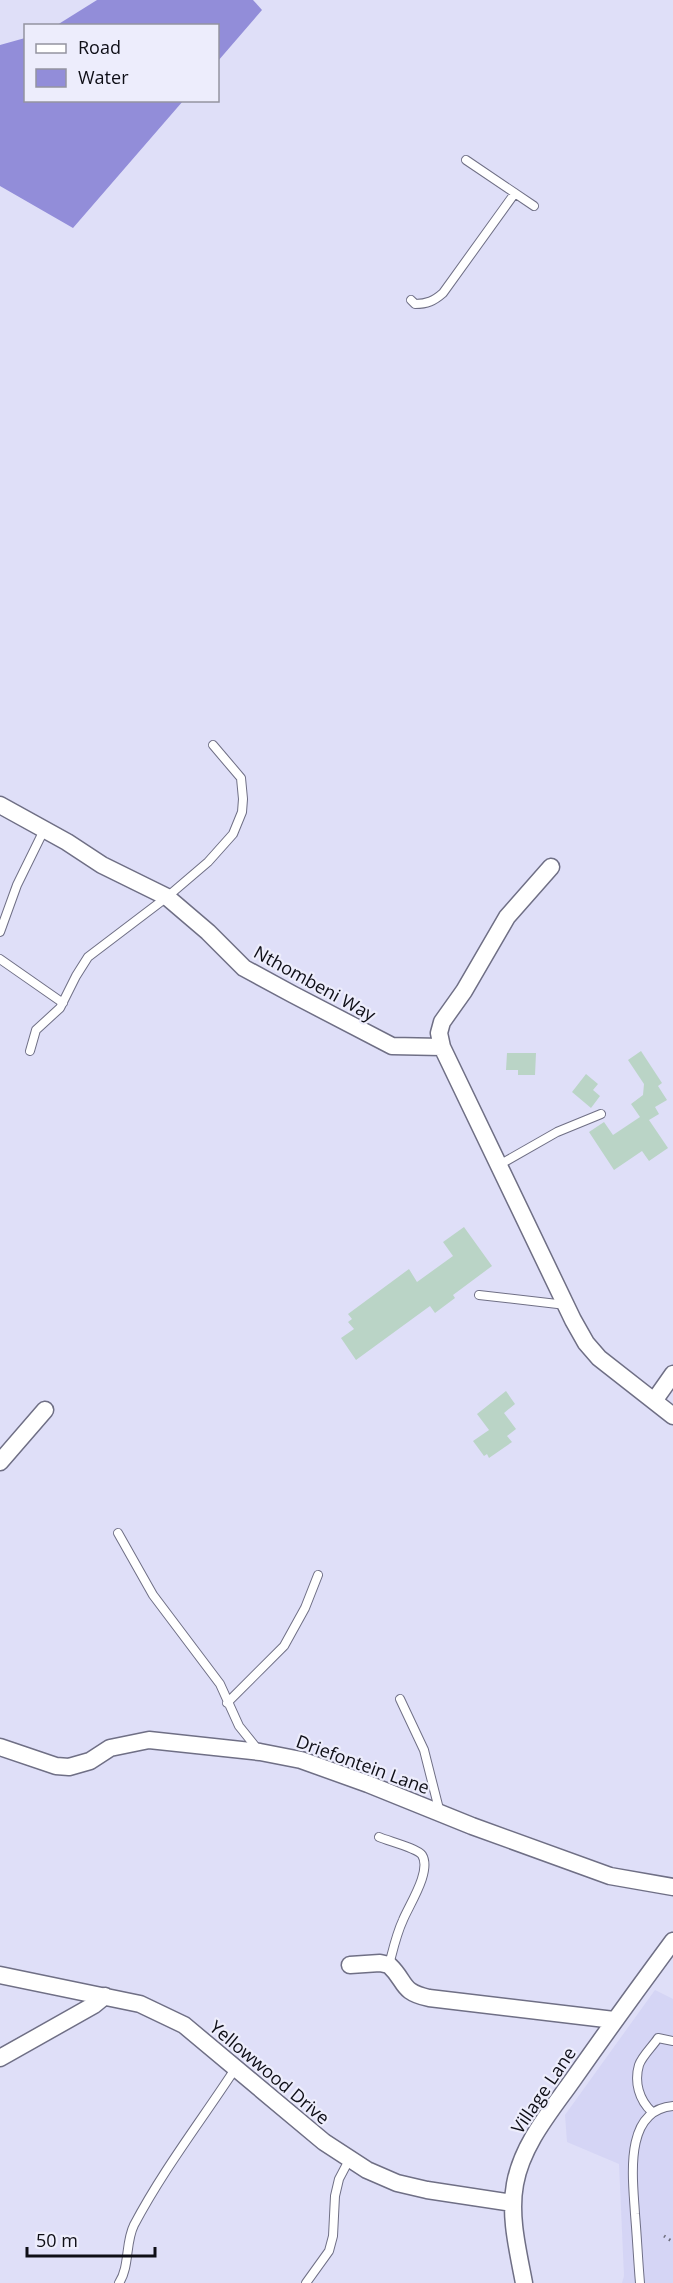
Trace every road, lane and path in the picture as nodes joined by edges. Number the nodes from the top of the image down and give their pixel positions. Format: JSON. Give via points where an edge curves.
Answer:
{"nodes":[{"id":1,"x":466,"y":159,"type":"dead end"},
{"id":2,"x":515,"y":193,"type":"junction"},
{"id":3,"x":534,"y":206,"type":"dead end"},
{"id":4,"x":411,"y":300,"type":"dead end"},
{"id":5,"x":213,"y":746,"type":"dead end"},
{"id":6,"x":0,"y":805,"type":"edge"},
{"id":7,"x":44,"y":830,"type":"junction"},
{"id":8,"x":551,"y":867,"type":"dead end"},
{"id":9,"x":167,"y":897,"type":"junction"},
{"id":10,"x":0,"y":932,"type":"edge"},
{"id":11,"x":0,"y":959,"type":"edge"},
{"id":12,"x":63,"y":1003,"type":"junction"},
{"id":13,"x":442,"y":1047,"type":"junction"},
{"id":14,"x":30,"y":1050,"type":"dead end"},
{"id":15,"x":601,"y":1114,"type":"dead end"},
{"id":16,"x":499,"y":1165,"type":"junction"},
{"id":17,"x":478,"y":1295,"type":"dead end"},
{"id":18,"x":566,"y":1305,"type":"junction"},
{"id":19,"x":673,"y":1374,"type":"edge"},
{"id":20,"x":654,"y":1401,"type":"junction"},
{"id":21,"x":45,"y":1410,"type":"dead end"},
{"id":22,"x":673,"y":1416,"type":"edge"},
{"id":23,"x":0,"y":1462,"type":"edge"},
{"id":24,"x":118,"y":1533,"type":"dead end"},
{"id":25,"x":318,"y":1575,"type":"dead end"},
{"id":26,"x":400,"y":1699,"type":"dead end"},
{"id":27,"x":227,"y":1703,"type":"junction"},
{"id":28,"x":0,"y":1748,"type":"edge"},
{"id":29,"x":260,"y":1752,"type":"junction"},
{"id":30,"x":440,"y":1813,"type":"junction"},
{"id":31,"x":379,"y":1838,"type":"dead end"},
{"id":32,"x":673,"y":1887,"type":"edge"},
{"id":33,"x":673,"y":1941,"type":"edge"},
{"id":34,"x":351,"y":1965,"type":"dead end"},
{"id":35,"x":389,"y":1965,"type":"junction"},
{"id":36,"x":0,"y":1975,"type":"edge"},
{"id":37,"x":105,"y":1996,"type":"junction"},
{"id":38,"x":614,"y":2020,"type":"junction"},
{"id":39,"x":673,"y":2041,"type":"edge"},
{"id":40,"x":0,"y":2058,"type":"edge"},
{"id":41,"x":235,"y":2069,"type":"junction"},
{"id":42,"x":673,"y":2106,"type":"edge"},
{"id":43,"x":652,"y":2112,"type":"junction"},
{"id":44,"x":349,"y":2160,"type":"junction"},
{"id":45,"x":512,"y":2203,"type":"junction"},
{"id":46,"x":664,"y":2236,"type":"dead end"},
{"id":47,"x":673,"y":2242,"type":"edge"},
{"id":48,"x":119,"y":2283,"type":"edge"},
{"id":49,"x":306,"y":2283,"type":"edge"},
{"id":50,"x":524,"y":2283,"type":"edge"},
{"id":51,"x":640,"y":2283,"type":"edge"}],
"edges":[{"from":1,"to":2,"type":"lane"},
{"from":2,"to":3,"type":"lane"},
{"from":2,"to":4,"type":"lane","via":[[443,293],[425,304]]},
{"from":5,"to":9,"type":"lane","via":[[240,778],[243,799],[238,824],[208,862]]},
{"from":6,"to":7,"type":"street","name":"Nthombeni Way"},
{"from":7,"to":9,"type":"street","name":"Nthombeni Way"},
{"from":7,"to":10,"type":"lane","via":[[17,885]]},
{"from":8,"to":13,"type":"street","via":[[507,917],[442,1022]]},
{"from":9,"to":12,"type":"lane","via":[[88,957]]},
{"from":9,"to":13,"type":"street","name":"Nthombeni Way","via":[[244,968],[392,1046]]},
{"from":11,"to":12,"type":"lane"},
{"from":12,"to":14,"type":"lane","via":[[36,1030]]},
{"from":13,"to":16,"type":"street"},
{"from":15,"to":16,"type":"lane","via":[[557,1132]]},
{"from":16,"to":18,"type":"street"},
{"from":17,"to":18,"type":"lane"},
{"from":18,"to":20,"type":"street","via":[[586,1343],[599,1358]]},
{"from":19,"to":20,"type":"street"},
{"from":20,"to":22,"type":"street"},
{"from":21,"to":23,"type":"street"},
{"from":24,"to":27,"type":"lane","via":[[153,1595],[220,1684]]},
{"from":25,"to":27,"type":"lane","via":[[284,1646]]},
{"from":26,"to":30,"type":"lane","via":[[424,1750]]},
{"from":27,"to":29,"type":"lane","via":[[242,1731]]},
{"from":28,"to":29,"type":"street","name":"Driefontein Lane","via":[[69,1767],[90,1761],[110,1748],[150,1740]]},
{"from":29,"to":30,"type":"street","name":"Driefontein Lane","via":[[300,1760]]},
{"from":30,"to":32,"type":"street","name":"Driefontein Lane","via":[[610,1876]]},
{"from":31,"to":35,"type":"lane","via":[[416,1851],[422,1855],[424,1867],[394,1942]]},
{"from":33,"to":38,"type":"street","name":"Village Lane"},
{"from":34,"to":35,"type":"street"},
{"from":35,"to":38,"type":"street","via":[[415,1995]]},
{"from":36,"to":37,"type":"street","name":"Yellowwood Drive"},
{"from":37,"to":40,"type":"street"},
{"from":37,"to":41,"type":"street","name":"Yellowwood Drive","via":[[163,2013],[184,2025]]},
{"from":38,"to":45,"type":"street","name":"Village Lane","via":[[529,2145],[515,2182]]},
{"from":39,"to":43,"type":"lane","via":[[658,2038],[639,2063],[638,2084],[643,2103]]},
{"from":41,"to":44,"type":"street","name":"Yellowwood Drive"},
{"from":41,"to":48,"type":"lane","via":[[146,2203],[132,2230]]},
{"from":42,"to":43,"type":"lane"},
{"from":43,"to":51,"type":"lane","via":[[640,2128],[633,2162]]},
{"from":44,"to":45,"type":"street","name":"Yellowwood Drive","via":[[397,2183]]},
{"from":44,"to":49,"type":"lane","via":[[335,2196],[329,2251]]},
{"from":45,"to":50,"type":"street","name":"Village Lane"},
{"from":46,"to":47,"type":"path"}]}
